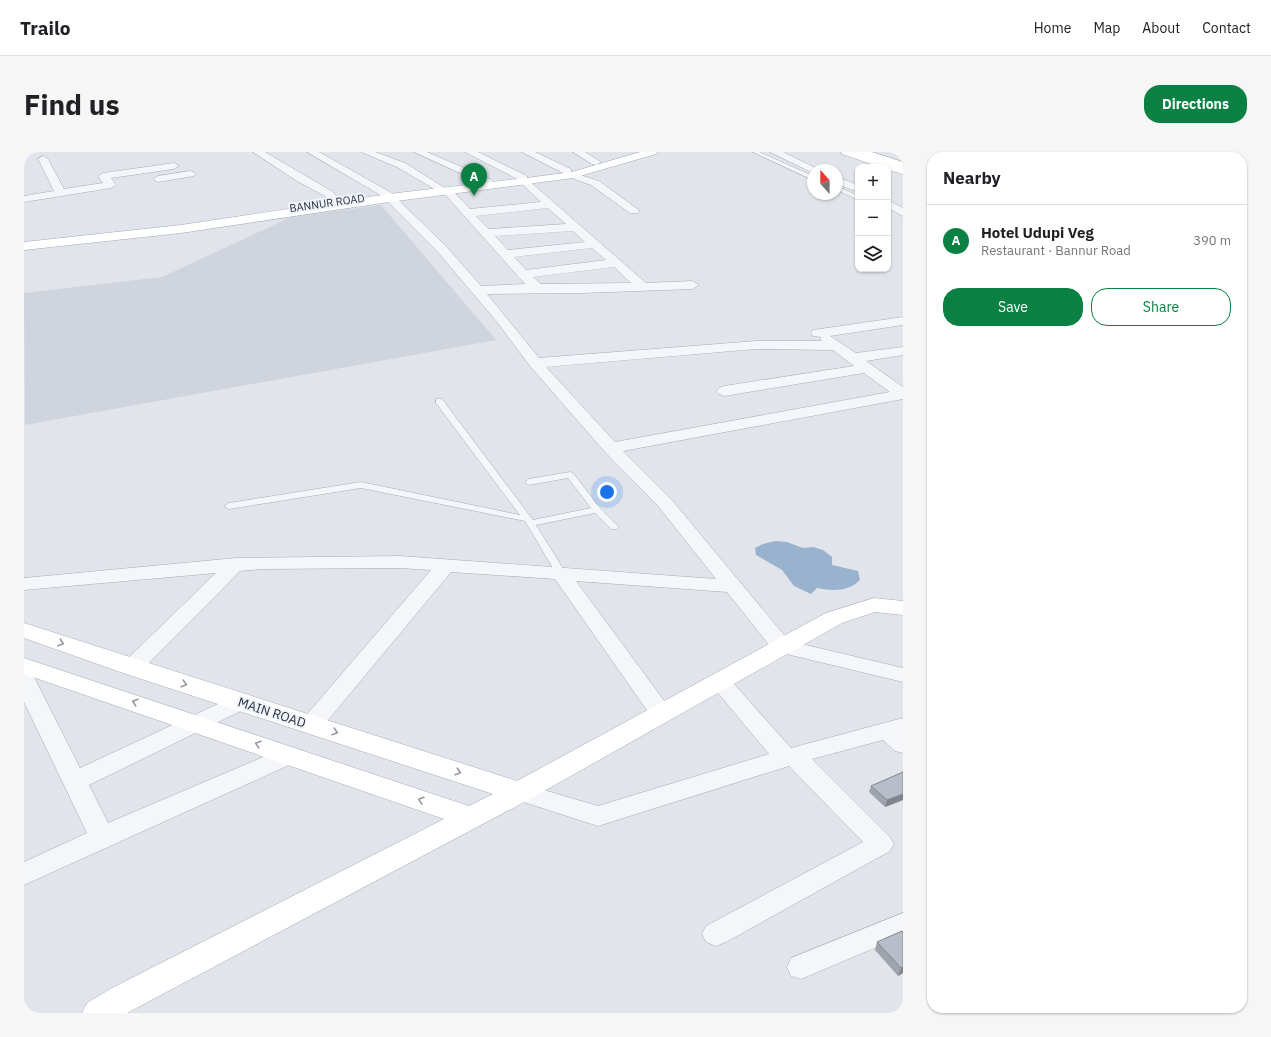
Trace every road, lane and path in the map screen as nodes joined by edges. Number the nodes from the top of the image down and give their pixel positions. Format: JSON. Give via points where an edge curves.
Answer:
{"nodes":[{"id":1,"x":258,"y":152,"type":"edge"},
{"id":2,"x":312,"y":152,"type":"edge"},
{"id":3,"x":366,"y":152,"type":"edge"},
{"id":4,"x":419,"y":152,"type":"edge"},
{"id":5,"x":470,"y":152,"type":"edge"},
{"id":6,"x":527,"y":152,"type":"edge"},
{"id":7,"x":628,"y":152,"type":"edge"},
{"id":8,"x":652,"y":152,"type":"edge"},
{"id":9,"x":755,"y":152,"type":"edge"},
{"id":10,"x":775,"y":152,"type":"edge"},
{"id":11,"x":846,"y":152,"type":"edge"},
{"id":12,"x":861,"y":152,"type":"edge"},
{"id":13,"x":882,"y":152,"type":"edge"},
{"id":14,"x":898,"y":152,"type":"edge"},
{"id":15,"x":903,"y":154,"type":"edge"},
{"id":16,"x":43,"y":159,"type":"dead end"},
{"id":17,"x":903,"y":159,"type":"edge"},
{"id":18,"x":596,"y":162,"type":"junction"},
{"id":19,"x":572,"y":164,"type":"edge"},
{"id":20,"x":174,"y":166,"type":"dead end"},
{"id":21,"x":807,"y":166,"type":"edge"},
{"id":22,"x":903,"y":166,"type":"edge"},
{"id":23,"x":903,"y":171,"type":"edge"},
{"id":24,"x":190,"y":174,"type":"dead end"},
{"id":25,"x":807,"y":175,"type":"edge"},
{"id":26,"x":524,"y":180,"type":"junction"},
{"id":27,"x":488,"y":182,"type":"junction"},
{"id":28,"x":843,"y":183,"type":"edge"},
{"id":29,"x":111,"y":185,"type":"junction"},
{"id":30,"x":855,"y":188,"type":"edge"},
{"id":31,"x":444,"y":190,"type":"junction"},
{"id":32,"x":843,"y":191,"type":"edge"},
{"id":33,"x":59,"y":193,"type":"junction"},
{"id":34,"x":387,"y":196,"type":"junction"},
{"id":35,"x":855,"y":197,"type":"edge"},
{"id":36,"x":24,"y":199,"type":"edge"},
{"id":37,"x":335,"y":202,"type":"junction"},
{"id":38,"x":551,"y":204,"type":"junction"},
{"id":39,"x":891,"y":205,"type":"edge"},
{"id":40,"x":634,"y":211,"type":"dead end"},
{"id":41,"x":468,"y":213,"type":"junction"},
{"id":42,"x":903,"y":213,"type":"edge"},
{"id":43,"x":577,"y":227,"type":"junction"},
{"id":44,"x":488,"y":234,"type":"junction"},
{"id":45,"x":24,"y":242,"type":"edge"},
{"id":46,"x":596,"y":244,"type":"junction"},
{"id":47,"x":24,"y":246,"type":"edge"},
{"id":48,"x":506,"y":254,"type":"junction"},
{"id":49,"x":617,"y":263,"type":"junction"},
{"id":50,"x":524,"y":274,"type":"junction"},
{"id":51,"x":692,"y":285,"type":"dead end"},
{"id":52,"x":642,"y":286,"type":"junction"},
{"id":53,"x":538,"y":288,"type":"junction"},
{"id":54,"x":477,"y":290,"type":"junction"},
{"id":55,"x":903,"y":321,"type":"edge"},
{"id":56,"x":837,"y":346,"type":"junction"},
{"id":57,"x":903,"y":351,"type":"edge"},
{"id":58,"x":853,"y":358,"type":"junction"},
{"id":59,"x":536,"y":363,"type":"junction"},
{"id":60,"x":867,"y":368,"type":"junction"},
{"id":61,"x":724,"y":391,"type":"dead end"},
{"id":62,"x":903,"y":394,"type":"edge"},
{"id":63,"x":439,"y":401,"type":"dead end"},
{"id":64,"x":611,"y":448,"type":"junction"},
{"id":65,"x":529,"y":482,"type":"dead end"},
{"id":66,"x":229,"y":506,"type":"dead end"},
{"id":67,"x":597,"y":510,"type":"junction"},
{"id":68,"x":529,"y":521,"type":"junction"},
{"id":69,"x":614,"y":528,"type":"dead end"},
{"id":70,"x":236,"y":564,"type":"junction"},
{"id":71,"x":445,"y":566,"type":"junction"},
{"id":72,"x":562,"y":574,"type":"junction"},
{"id":73,"x":24,"y":584,"type":"edge"},
{"id":74,"x":733,"y":586,"type":"junction"},
{"id":75,"x":903,"y":608,"type":"edge"},
{"id":76,"x":24,"y":630,"type":"edge"},
{"id":77,"x":782,"y":646,"type":"junction"},
{"id":78,"x":24,"y":666,"type":"edge"},
{"id":79,"x":132,"y":667,"type":"junction"},
{"id":80,"x":903,"y":675,"type":"edge"},
{"id":81,"x":24,"y":679,"type":"edge"},
{"id":82,"x":719,"y":681,"type":"junction"},
{"id":83,"x":241,"y":702,"type":"junction"},
{"id":84,"x":661,"y":713,"type":"junction"},
{"id":85,"x":198,"y":724,"type":"junction"},
{"id":86,"x":312,"y":725,"type":"junction"},
{"id":87,"x":898,"y":734,"type":"edge"},
{"id":88,"x":290,"y":755,"type":"junction"},
{"id":89,"x":790,"y":757,"type":"junction"},
{"id":90,"x":75,"y":781,"type":"junction"},
{"id":91,"x":520,"y":792,"type":"junction"},
{"id":92,"x":471,"y":817,"type":"junction"},
{"id":93,"x":102,"y":837,"type":"junction"},
{"id":94,"x":24,"y":874,"type":"edge"},
{"id":95,"x":903,"y":924,"type":"edge"},
{"id":96,"x":716,"y":934,"type":"dead end"},
{"id":97,"x":801,"y":967,"type":"dead end"},
{"id":98,"x":99,"y":1013,"type":"edge"}],
"edges":[{"from":1,"to":37,"type":"street","via":[[329,194]]},
{"from":2,"to":34,"type":"street"},
{"from":3,"to":31,"type":"street","via":[[401,165]]},
{"from":4,"to":27,"type":"street"},
{"from":5,"to":26,"type":"street","via":[[513,172]]},
{"from":6,"to":19,"type":"street"},
{"from":7,"to":18,"type":"main road"},
{"from":8,"to":19,"type":"main road"},
{"from":9,"to":25,"type":"lane"},
{"from":10,"to":21,"type":"street"},
{"from":11,"to":23,"type":"main road"},
{"from":12,"to":22,"type":"main road"},
{"from":13,"to":17,"type":"main road"},
{"from":14,"to":15,"type":"main road"},
{"from":16,"to":33,"type":"street","via":[[60,189]]},
{"from":18,"to":19,"type":"street"},
{"from":18,"to":19,"type":"main road","via":[[583,166]]},
{"from":19,"to":26,"type":"main road"},
{"from":19,"to":40,"type":"street"},
{"from":20,"to":29,"type":"street","via":[[103,176]]},
{"from":24,"to":29,"type":"street"},
{"from":26,"to":27,"type":"main road"},
{"from":26,"to":31,"type":"main road"},
{"from":26,"to":38,"type":"street"},
{"from":27,"to":31,"type":"main road"},
{"from":28,"to":30,"type":"street"},
{"from":29,"to":33,"type":"street"},
{"from":31,"to":34,"type":"main road"},
{"from":31,"to":41,"type":"street"},
{"from":32,"to":35,"type":"lane"},
{"from":33,"to":36,"type":"street"},
{"from":34,"to":37,"type":"main road","name":"BANNUR ROAD"},
{"from":34,"to":47,"type":"main road","via":[[181,229]]},
{"from":34,"to":54,"type":"street","via":[[441,248]]},
{"from":37,"to":45,"type":"main road","name":"BANNUR ROAD","via":[[180,224]]},
{"from":38,"to":41,"type":"street"},
{"from":38,"to":43,"type":"street"},
{"from":39,"to":42,"type":"street"},
{"from":41,"to":44,"type":"street"},
{"from":43,"to":44,"type":"street"},
{"from":43,"to":46,"type":"street"},
{"from":44,"to":48,"type":"street"},
{"from":46,"to":48,"type":"street"},
{"from":46,"to":49,"type":"street"},
{"from":48,"to":50,"type":"street"},
{"from":49,"to":50,"type":"street"},
{"from":49,"to":52,"type":"street"},
{"from":50,"to":53,"type":"street"},
{"from":51,"to":52,"type":"street"},
{"from":52,"to":53,"type":"street"},
{"from":53,"to":54,"type":"street"},
{"from":54,"to":59,"type":"street"},
{"from":55,"to":56,"type":"street","via":[[818,333]]},
{"from":56,"to":58,"type":"street"},
{"from":56,"to":59,"type":"street","via":[[756,345]]},
{"from":57,"to":58,"type":"street"},
{"from":58,"to":60,"type":"street"},
{"from":59,"to":64,"type":"street"},
{"from":60,"to":61,"type":"street"},
{"from":60,"to":62,"type":"street"},
{"from":62,"to":64,"type":"street"},
{"from":63,"to":68,"type":"lane"},
{"from":64,"to":74,"type":"street","via":[[665,503]]},
{"from":65,"to":67,"type":"lane","via":[[570,475]]},
{"from":66,"to":68,"type":"lane","via":[[361,485]]},
{"from":67,"to":68,"type":"lane"},
{"from":67,"to":69,"type":"lane"},
{"from":68,"to":72,"type":"lane"},
{"from":70,"to":71,"type":"street","via":[[400,562]]},
{"from":70,"to":73,"type":"street"},
{"from":70,"to":79,"type":"street"},
{"from":71,"to":72,"type":"street"},
{"from":71,"to":86,"type":"street"},
{"from":72,"to":74,"type":"street"},
{"from":72,"to":84,"type":"street"},
{"from":74,"to":77,"type":"street"},
{"from":75,"to":77,"type":"main road","via":[[874,605],[834,618]]},
{"from":76,"to":79,"type":"main road","name":"MAIN ROAD","one_way":true},
{"from":77,"to":80,"type":"street"},
{"from":77,"to":82,"type":"main road"},
{"from":85,"to":78,"type":"main road","one_way":true},
{"from":79,"to":83,"type":"main road","name":"MAIN ROAD","one_way":true},
{"from":81,"to":90,"type":"street"},
{"from":82,"to":84,"type":"main road"},
{"from":82,"to":89,"type":"street"},
{"from":83,"to":85,"type":"street"},
{"from":83,"to":86,"type":"main road","name":"MAIN ROAD"},
{"from":84,"to":91,"type":"main road"},
{"from":88,"to":85,"type":"main road","one_way":true},
{"from":85,"to":90,"type":"street"},
{"from":86,"to":91,"type":"main road","name":"MAIN ROAD","one_way":true},
{"from":87,"to":89,"type":"street"},
{"from":92,"to":88,"type":"main road","one_way":true},
{"from":88,"to":93,"type":"street"},
{"from":89,"to":91,"type":"street","via":[[598,816]]},
{"from":89,"to":96,"type":"street","via":[[882,844]]},
{"from":90,"to":93,"type":"street"},
{"from":91,"to":92,"type":"main road"},
{"from":92,"to":98,"type":"main road"},
{"from":93,"to":94,"type":"street"},
{"from":95,"to":97,"type":"street"}]}
